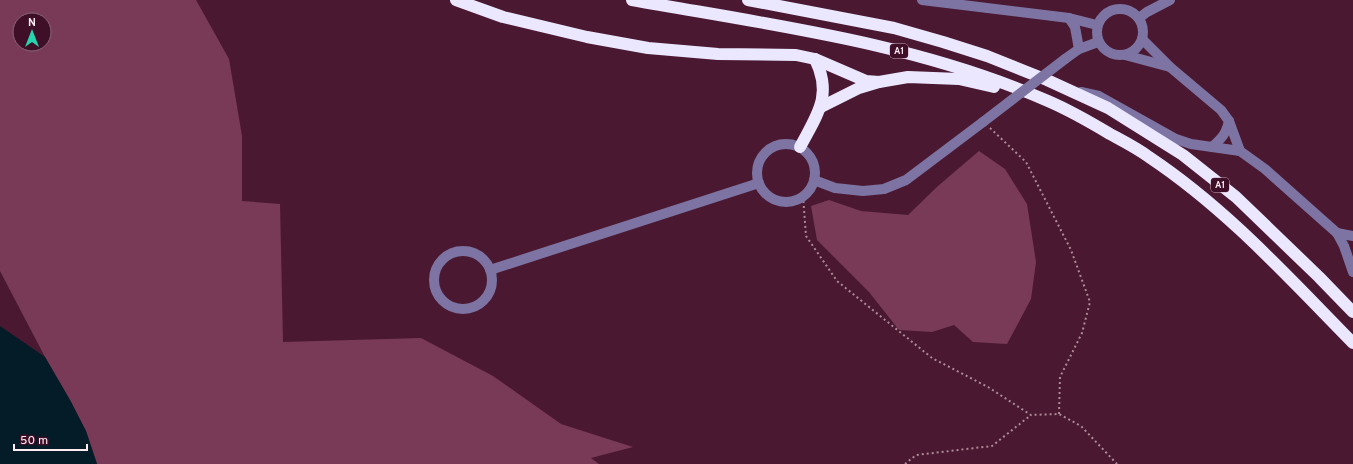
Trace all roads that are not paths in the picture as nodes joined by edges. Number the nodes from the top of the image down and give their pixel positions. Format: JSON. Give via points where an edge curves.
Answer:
{"nodes":[{"id":1,"x":456,"y":0,"type":"edge"},
{"id":2,"x":632,"y":0,"type":"edge"},
{"id":3,"x":748,"y":0,"type":"edge"},
{"id":4,"x":922,"y":0,"type":"edge"},
{"id":5,"x":1170,"y":0,"type":"edge"},
{"id":6,"x":1112,"y":5,"type":"edge"},
{"id":7,"x":1069,"y":18,"type":"junction"},
{"id":8,"x":1139,"y":18,"type":"junction"},
{"id":9,"x":1097,"y":25,"type":"junction"},
{"id":10,"x":1142,"y":39,"type":"junction"},
{"id":11,"x":1098,"y":42,"type":"junction"},
{"id":12,"x":1079,"y":49,"type":"junction"},
{"id":13,"x":1125,"y":55,"type":"junction"},
{"id":14,"x":815,"y":59,"type":"junction"},
{"id":15,"x":1170,"y":67,"type":"junction"},
{"id":16,"x":879,"y":82,"type":"junction"},
{"id":17,"x":1065,"y":88,"type":"junction"},
{"id":18,"x":821,"y":107,"type":"junction"},
{"id":19,"x":1229,"y":120,"type":"junction"},
{"id":20,"x":800,"y":147,"type":"junction"},
{"id":21,"x":1212,"y":147,"type":"junction"},
{"id":22,"x":1240,"y":151,"type":"junction"},
{"id":23,"x":1148,"y":156,"type":"junction"},
{"id":24,"x":814,"y":180,"type":"junction"},
{"id":25,"x":759,"y":183,"type":"junction"},
{"id":26,"x":1338,"y":233,"type":"junction"},
{"id":27,"x":1353,"y":236,"type":"edge"},
{"id":28,"x":490,"y":270,"type":"junction"},
{"id":29,"x":1353,"y":272,"type":"edge"},
{"id":30,"x":1312,"y":302,"type":"junction"},
{"id":31,"x":1353,"y":312,"type":"edge"},
{"id":32,"x":1353,"y":343,"type":"edge"},
{"id":33,"x":1353,"y":350,"type":"edge"}],
"edges":[{"from":1,"to":14,"type":"highway","via":[[503,17],[648,48],[718,54],[796,55]]},
{"from":2,"to":23,"type":"highway","number":"A1","via":[[852,40],[989,77],[1049,101]]},
{"from":3,"to":17,"type":"highway","number":"A1","via":[[894,28],[986,56]]},
{"from":4,"to":7,"type":"street"},
{"from":5,"to":8,"type":"street"},
{"from":6,"to":8,"type":"street","via":[[1128,10]]},
{"from":6,"to":9,"type":"street"},
{"from":7,"to":9,"type":"street"},
{"from":7,"to":12,"type":"street","via":[[1076,28]]},
{"from":8,"to":10,"type":"street","via":[[1142,24]]},
{"from":9,"to":11,"type":"street"},
{"from":10,"to":13,"type":"street","via":[[1133,52]]},
{"from":10,"to":15,"type":"street"},
{"from":11,"to":12,"type":"street"},
{"from":11,"to":13,"type":"street","via":[[1109,53]]},
{"from":12,"to":24,"type":"street","bridge":true,"via":[[906,180],[884,189],[863,191],[835,188]]},
{"from":13,"to":15,"type":"street"},
{"from":14,"to":16,"type":"highway","via":[[854,77]]},
{"from":14,"to":18,"type":"highway","via":[[822,79]]},
{"from":15,"to":19,"type":"street","via":[[1221,110]]},
{"from":16,"to":18,"type":"highway","via":[[859,88]]},
{"from":16,"to":23,"type":"highway","via":[[908,77],[932,77],[990,85],[1058,111],[1125,147]]},
{"from":17,"to":21,"type":"street","via":[[1099,96],[1176,139]]},
{"from":17,"to":31,"type":"highway","number":"A1","via":[[1108,108],[1183,155],[1236,197]]},
{"from":18,"to":20,"type":"highway"},
{"from":19,"to":21,"type":"street","via":[[1222,138]]},
{"from":19,"to":22,"type":"street"},
{"from":20,"to":24,"type":"street","via":[[808,153],[813,162]]},
{"from":20,"to":25,"type":"street","via":[[783,144],[766,151],[757,166]]},
{"from":21,"to":22,"type":"street"},
{"from":22,"to":26,"type":"street"},
{"from":23,"to":30,"type":"highway","number":"A1","via":[[1224,214],[1278,265]]},
{"from":24,"to":25,"type":"street","via":[[803,196],[786,202],[770,197]]},
{"from":25,"to":28,"type":"street"},
{"from":26,"to":27,"type":"street"},
{"from":26,"to":29,"type":"street"},
{"from":28,"to":28,"type":"street","via":[[485,262],[474,254],[452,253],[444,258],[436,269],[436,291],[441,300],[449,306],[468,309],[478,305],[488,294],[492,280]]},
{"from":30,"to":32,"type":"highway","number":"A1"},
{"from":30,"to":33,"type":"street"}]}
